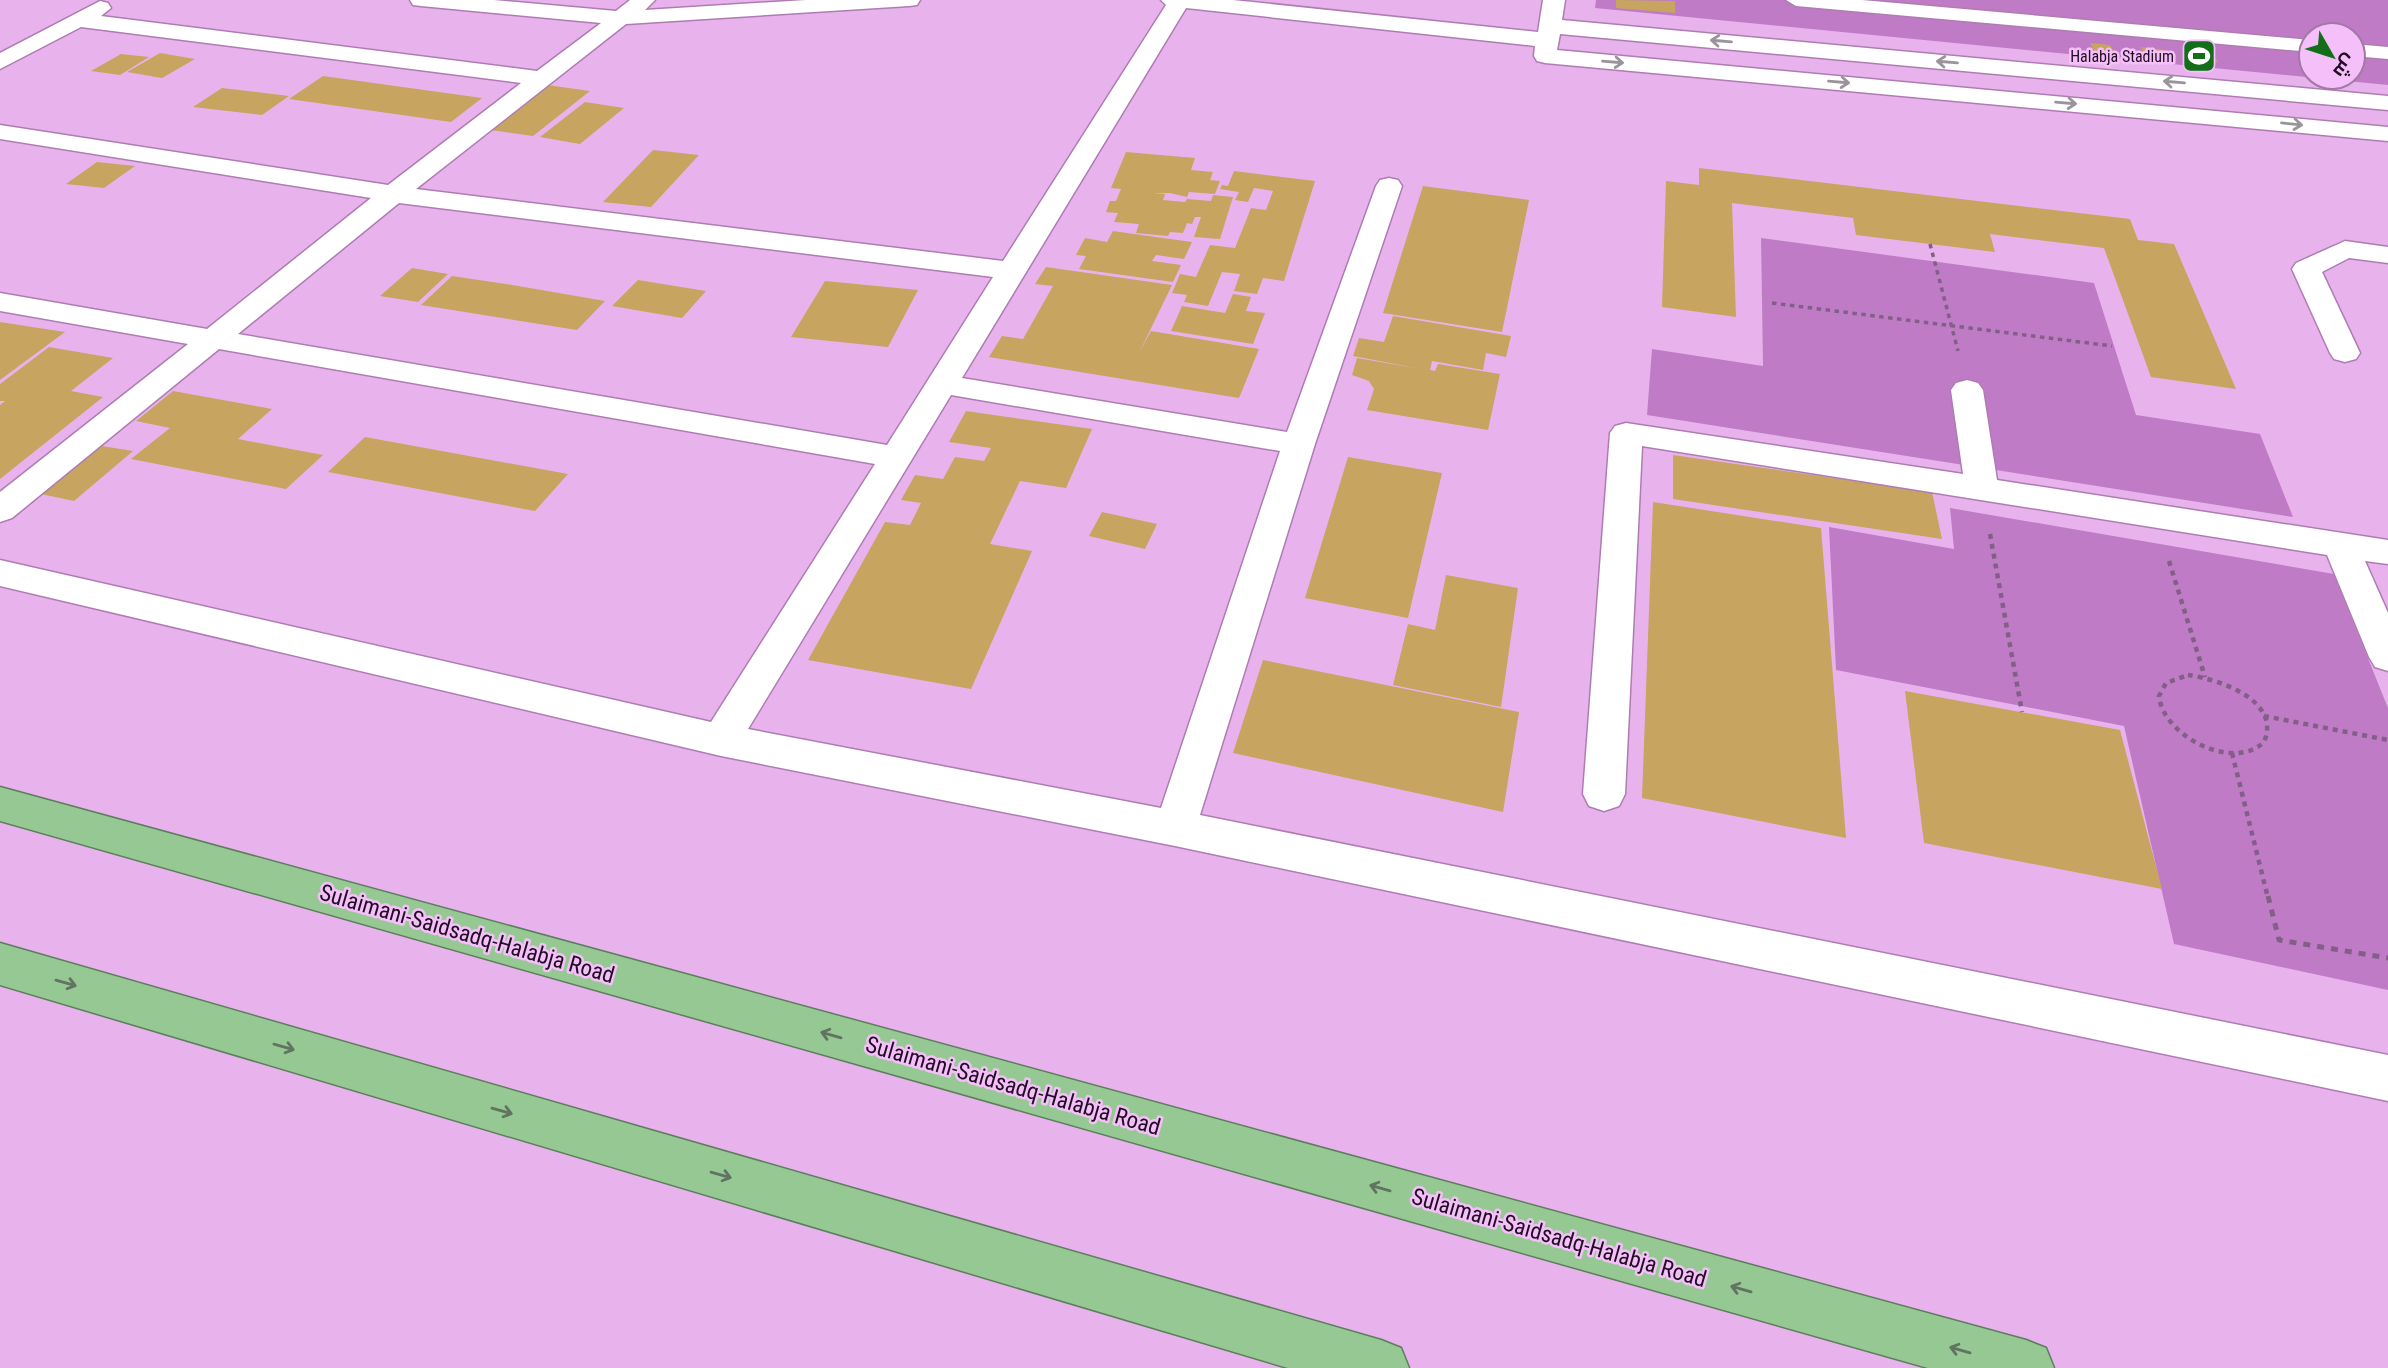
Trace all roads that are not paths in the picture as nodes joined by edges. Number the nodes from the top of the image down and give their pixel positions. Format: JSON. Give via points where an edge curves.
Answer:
{"nodes":[{"id":1,"x":116,"y":0,"type":"edge"},
{"id":2,"x":421,"y":0,"type":"edge"},
{"id":3,"x":909,"y":0,"type":"edge"},
{"id":4,"x":1172,"y":0,"type":"edge"},
{"id":5,"x":1180,"y":0,"type":"edge"},
{"id":6,"x":1554,"y":0,"type":"edge"},
{"id":7,"x":1796,"y":0,"type":"edge"},
{"id":8,"x":634,"y":9,"type":"edge"},
{"id":9,"x":77,"y":20,"type":"junction"},
{"id":10,"x":1547,"y":41,"type":"junction"},
{"id":11,"x":2297,"y":45,"type":"edge"},
{"id":12,"x":2367,"y":51,"type":"edge"},
{"id":13,"x":2388,"y":53,"type":"edge"},
{"id":14,"x":0,"y":62,"type":"edge"},
{"id":15,"x":542,"y":79,"type":"junction"},
{"id":16,"x":2206,"y":85,"type":"junction"},
{"id":17,"x":2388,"y":103,"type":"edge"},
{"id":18,"x":2224,"y":117,"type":"junction"},
{"id":19,"x":0,"y":132,"type":"edge"},
{"id":20,"x":2388,"y":134,"type":"edge"},
{"id":21,"x":1389,"y":186,"type":"dead end"},
{"id":22,"x":393,"y":194,"type":"junction"},
{"id":23,"x":2388,"y":255,"type":"edge"},
{"id":24,"x":1012,"y":271,"type":"junction"},
{"id":25,"x":0,"y":302,"type":"edge"},
{"id":26,"x":211,"y":338,"type":"junction"},
{"id":27,"x":2345,"y":353,"type":"dead end"},
{"id":28,"x":942,"y":384,"type":"junction"},
{"id":29,"x":1967,"y":390,"type":"road end"},
{"id":30,"x":1299,"y":444,"type":"junction"},
{"id":31,"x":897,"y":457,"type":"junction"},
{"id":32,"x":1982,"y":489,"type":"junction"},
{"id":33,"x":0,"y":510,"type":"edge"},
{"id":34,"x":2341,"y":545,"type":"junction"},
{"id":35,"x":2388,"y":552,"type":"edge"},
{"id":36,"x":0,"y":573,"type":"edge"},
{"id":37,"x":2388,"y":657,"type":"edge"},
{"id":38,"x":721,"y":740,"type":"junction"},
{"id":39,"x":1604,"y":794,"type":"dead end"},
{"id":40,"x":0,"y":804,"type":"edge"},
{"id":41,"x":1175,"y":828,"type":"junction"},
{"id":42,"x":0,"y":964,"type":"edge"},
{"id":43,"x":2388,"y":1078,"type":"edge"},
{"id":44,"x":1381,"y":1368,"type":"edge"},
{"id":45,"x":2026,"y":1368,"type":"edge"}],
"edges":[{"from":1,"to":9,"type":"street"},
{"from":2,"to":8,"type":"street"},
{"from":3,"to":8,"type":"street"},
{"from":4,"to":5,"type":"street"},
{"from":5,"to":10,"type":"street"},
{"from":5,"to":24,"type":"street"},
{"from":6,"to":10,"type":"street"},
{"from":7,"to":11,"type":"lane"},
{"from":8,"to":15,"type":"street"},
{"from":9,"to":14,"type":"street"},
{"from":9,"to":15,"type":"street"},
{"from":16,"to":10,"type":"street","one_way":true},
{"from":10,"to":18,"type":"street","one_way":true},
{"from":12,"to":13,"type":"lane"},
{"from":15,"to":22,"type":"street"},
{"from":16,"to":17,"type":"street"},
{"from":16,"to":18,"type":"street"},
{"from":18,"to":20,"type":"street","one_way":true},
{"from":19,"to":22,"type":"street"},
{"from":21,"to":30,"type":"street"},
{"from":22,"to":24,"type":"street"},
{"from":22,"to":26,"type":"street"},
{"from":23,"to":27,"type":"street","via":[[2345,249],[2306,269]]},
{"from":24,"to":28,"type":"street"},
{"from":25,"to":26,"type":"street"},
{"from":26,"to":31,"type":"street"},
{"from":26,"to":33,"type":"street"},
{"from":28,"to":30,"type":"street"},
{"from":28,"to":31,"type":"street"},
{"from":29,"to":32,"type":"street"},
{"from":30,"to":41,"type":"street"},
{"from":31,"to":38,"type":"street"},
{"from":32,"to":34,"type":"street"},
{"from":32,"to":39,"type":"street","via":[[1626,433]]},
{"from":34,"to":35,"type":"street"},
{"from":34,"to":37,"type":"street"},
{"from":36,"to":38,"type":"street"},
{"from":38,"to":41,"type":"street"},
{"from":45,"to":40,"type":"highway","name":"Sulaimani-Saidsadq-Halabja Road","one_way":true},
{"from":41,"to":43,"type":"street"},
{"from":42,"to":44,"type":"highway","one_way":true}]}
